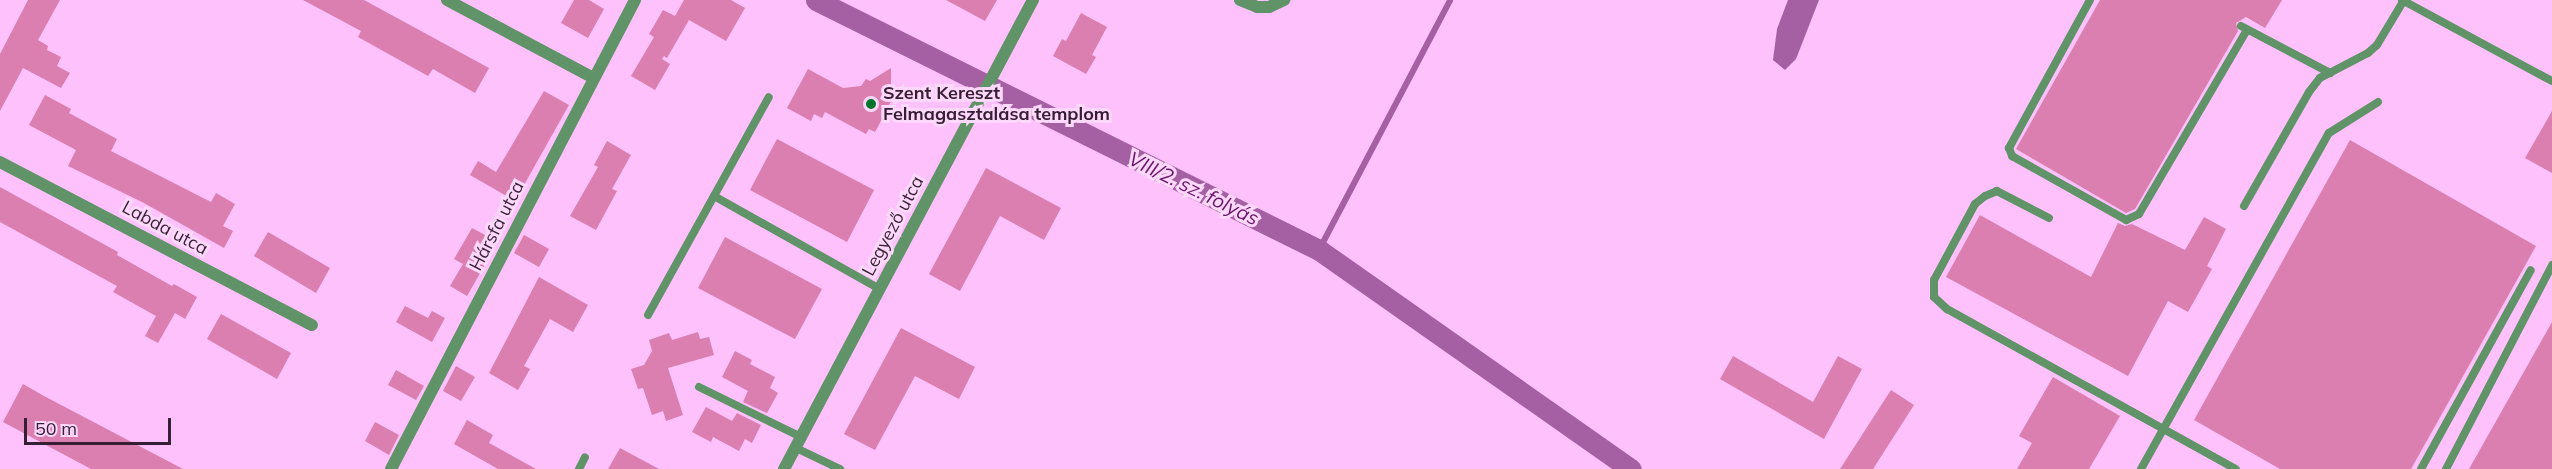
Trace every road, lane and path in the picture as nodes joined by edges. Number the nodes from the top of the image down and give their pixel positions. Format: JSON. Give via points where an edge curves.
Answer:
{"nodes":[{"id":1,"x":447,"y":0,"type":"edge"},
{"id":2,"x":635,"y":0,"type":"edge"},
{"id":3,"x":1033,"y":0,"type":"edge"},
{"id":4,"x":1240,"y":0,"type":"edge"},
{"id":5,"x":1284,"y":0,"type":"edge"},
{"id":6,"x":2090,"y":0,"type":"edge"},
{"id":7,"x":2404,"y":0,"type":"edge"},
{"id":8,"x":2330,"y":73,"type":"junction"},
{"id":9,"x":594,"y":78,"type":"junction"},
{"id":10,"x":2552,"y":81,"type":"edge"},
{"id":11,"x":769,"y":97,"type":"dead end"},
{"id":12,"x":2378,"y":102,"type":"dead end"},
{"id":13,"x":0,"y":162,"type":"edge"},
{"id":14,"x":714,"y":196,"type":"junction"},
{"id":15,"x":2244,"y":206,"type":"dead end"},
{"id":16,"x":2049,"y":218,"type":"dead end"},
{"id":17,"x":2552,"y":265,"type":"edge"},
{"id":18,"x":2531,"y":270,"type":"dead end"},
{"id":19,"x":880,"y":289,"type":"junction"},
{"id":20,"x":648,"y":315,"type":"dead end"},
{"id":21,"x":312,"y":325,"type":"dead end"},
{"id":22,"x":699,"y":387,"type":"dead end"},
{"id":23,"x":2164,"y":428,"type":"junction"},
{"id":24,"x":799,"y":442,"type":"junction"},
{"id":25,"x":585,"y":458,"type":"dead end"},
{"id":26,"x":391,"y":469,"type":"edge"},
{"id":27,"x":579,"y":469,"type":"edge"},
{"id":28,"x":784,"y":469,"type":"edge"},
{"id":29,"x":840,"y":469,"type":"edge"},
{"id":30,"x":2141,"y":469,"type":"edge"},
{"id":31,"x":2236,"y":469,"type":"edge"},
{"id":32,"x":2421,"y":469,"type":"edge"},
{"id":33,"x":2446,"y":469,"type":"edge"}],
"edges":[{"from":1,"to":9,"type":"street"},
{"from":2,"to":9,"type":"street","name":"Hársfa utca"},
{"from":3,"to":19,"type":"street","name":"Legyező utca"},
{"from":4,"to":5,"type":"street","via":[[1257,7],[1269,7]]},
{"from":6,"to":8,"type":"lane","via":[[2009,148],[2012,156],[2126,220],[2139,214],[2244,28]]},
{"from":7,"to":8,"type":"lane","via":[[2377,45],[2351,64]]},
{"from":7,"to":10,"type":"lane"},
{"from":8,"to":15,"type":"lane","via":[[2320,78],[2309,92]]},
{"from":9,"to":26,"type":"street","name":"Hársfa utca"},
{"from":11,"to":14,"type":"lane"},
{"from":12,"to":23,"type":"lane","via":[[2330,133]]},
{"from":13,"to":21,"type":"street","name":"Labda utca"},
{"from":14,"to":19,"type":"lane"},
{"from":14,"to":20,"type":"lane"},
{"from":16,"to":23,"type":"lane","via":[[1997,191],[1985,196],[1975,204],[1934,279],[1934,297],[1947,309]]},
{"from":17,"to":33,"type":"lane"},
{"from":18,"to":32,"type":"lane"},
{"from":19,"to":24,"type":"street","name":"Legyező utca"},
{"from":22,"to":24,"type":"lane"},
{"from":23,"to":30,"type":"lane"},
{"from":23,"to":31,"type":"lane"},
{"from":24,"to":28,"type":"street","name":"Legyező utca"},
{"from":24,"to":29,"type":"lane"},
{"from":25,"to":27,"type":"lane"}]}
